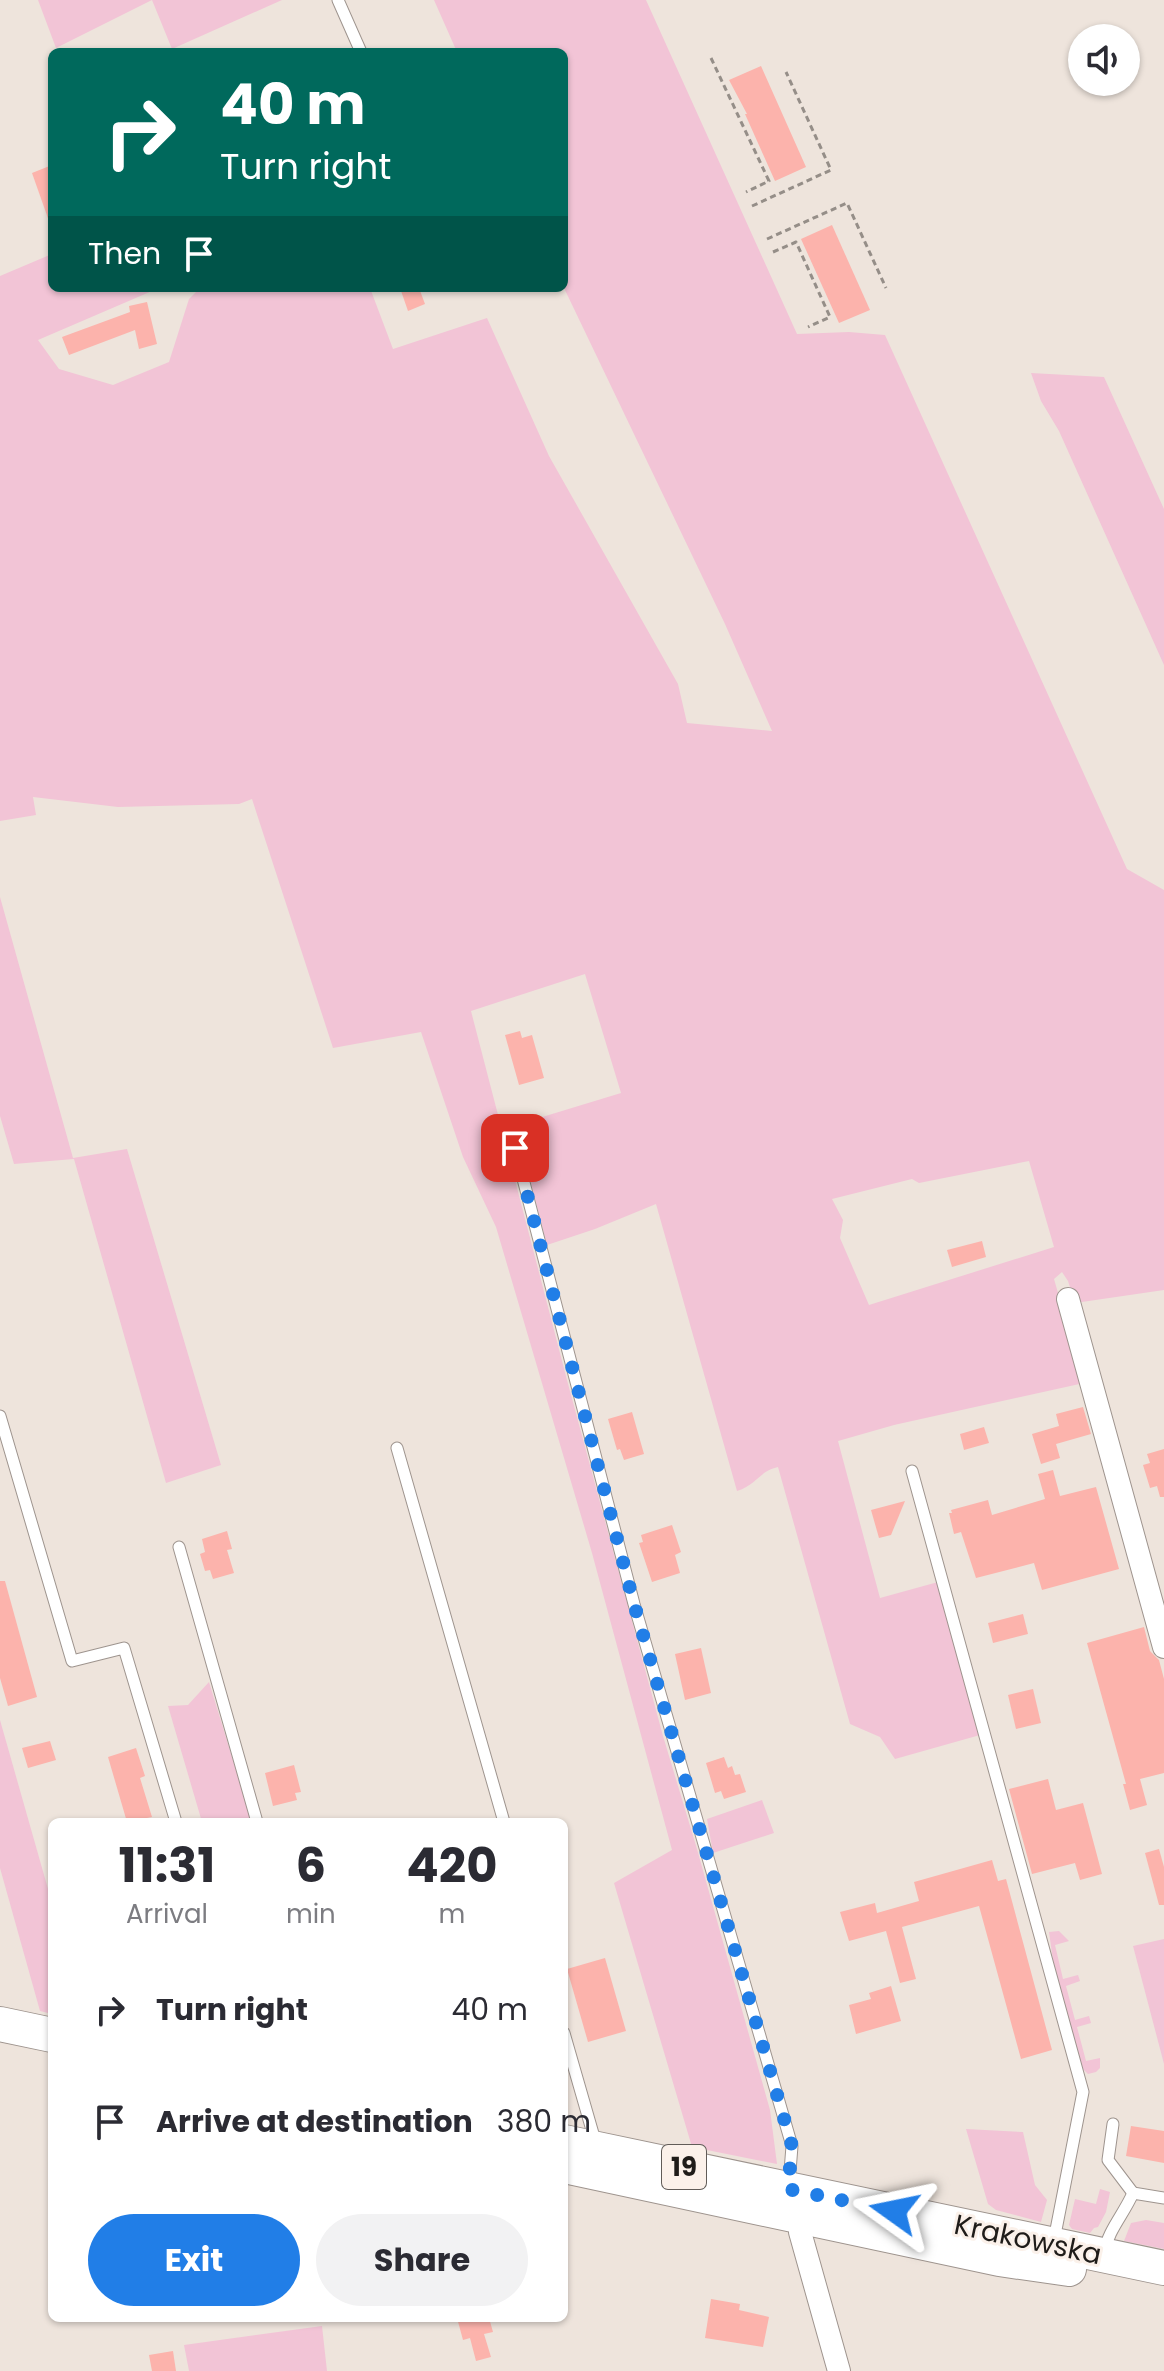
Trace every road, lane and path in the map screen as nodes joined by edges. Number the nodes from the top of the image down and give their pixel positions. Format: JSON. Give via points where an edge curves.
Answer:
{"nodes":[{"id":1,"x":338,"y":0,"type":"edge"},
{"id":2,"x":359,"y":48,"type":"edge"},
{"id":3,"x":711,"y":58,"type":"dead end"},
{"id":4,"x":786,"y":72,"type":"dead end"},
{"id":5,"x":746,"y":192,"type":"dead end"},
{"id":6,"x":752,"y":206,"type":"dead end"},
{"id":7,"x":767,"y":239,"type":"dead end"},
{"id":8,"x":773,"y":252,"type":"dead end"},
{"id":9,"x":886,"y":288,"type":"dead end"},
{"id":10,"x":808,"y":327,"type":"dead end"},
{"id":11,"x":515,"y":1148,"type":"dead end"},
{"id":12,"x":1068,"y":1299,"type":"dead end"},
{"id":13,"x":0,"y":1416,"type":"edge"},
{"id":14,"x":397,"y":1448,"type":"dead end"},
{"id":15,"x":912,"y":1471,"type":"dead end"},
{"id":16,"x":179,"y":1547,"type":"dead end"},
{"id":17,"x":1164,"y":1647,"type":"edge"},
{"id":18,"x":175,"y":1818,"type":"edge"},
{"id":19,"x":256,"y":1818,"type":"edge"},
{"id":20,"x":503,"y":1818,"type":"edge"},
{"id":21,"x":0,"y":2024,"type":"edge"},
{"id":22,"x":48,"y":2034,"type":"edge"},
{"id":23,"x":0,"y":2045,"type":"edge"},
{"id":24,"x":568,"y":2047,"type":"edge"},
{"id":25,"x":48,"y":2055,"type":"edge"},
{"id":26,"x":1113,"y":2124,"type":"dead end"},
{"id":27,"x":568,"y":2143,"type":"edge"},
{"id":28,"x":597,"y":2149,"type":"junction"},
{"id":29,"x":568,"y":2167,"type":"edge"},
{"id":30,"x":1133,"y":2193,"type":"junction"},
{"id":31,"x":1164,"y":2198,"type":"edge"},
{"id":32,"x":797,"y":2199,"type":"junction"},
{"id":33,"x":1053,"y":2244,"type":"junction"},
{"id":34,"x":1114,"y":2264,"type":"junction"},
{"id":35,"x":1164,"y":2268,"type":"edge"},
{"id":36,"x":1164,"y":2288,"type":"edge"},
{"id":37,"x":839,"y":2371,"type":"edge"}],
"edges":[{"from":1,"to":2,"type":"lane"},
{"from":3,"to":5,"type":"path","via":[[769,181]]},
{"from":4,"to":6,"type":"path","via":[[831,170]]},
{"from":7,"to":9,"type":"path","via":[[847,203]]},
{"from":8,"to":10,"type":"path","via":[[796,242],[830,317]]},
{"from":11,"to":32,"type":"lane","via":[[634,1604],[792,2146]]},
{"from":12,"to":17,"type":"street"},
{"from":13,"to":18,"type":"lane","via":[[72,1661],[124,1648]]},
{"from":14,"to":20,"type":"lane"},
{"from":15,"to":33,"type":"lane","via":[[1083,2092]]},
{"from":16,"to":19,"type":"lane"},
{"from":21,"to":22,"type":"main road"},
{"from":23,"to":25,"type":"main road"},
{"from":24,"to":28,"type":"lane"},
{"from":26,"to":30,"type":"lane","via":[[1108,2160]]},
{"from":27,"to":28,"type":"main road","name":"Krakowska","number":"19"},
{"from":28,"to":32,"type":"main road","name":"Krakowska","number":"19"},
{"from":29,"to":32,"type":"main road","name":"Krakowska","number":"19"},
{"from":30,"to":31,"type":"lane"},
{"from":30,"to":34,"type":"lane","via":[[1107,2236]]},
{"from":32,"to":33,"type":"main road","name":"Krakowska","number":"19"},
{"from":32,"to":36,"type":"main road","name":"Krakowska","number":"19","via":[[999,2259]]},
{"from":32,"to":37,"type":"street","via":[[807,2262]]},
{"from":33,"to":34,"type":"main road","name":"Krakowska","number":"19"},
{"from":34,"to":35,"type":"main road","name":"Krakowska","number":"19"}]}
